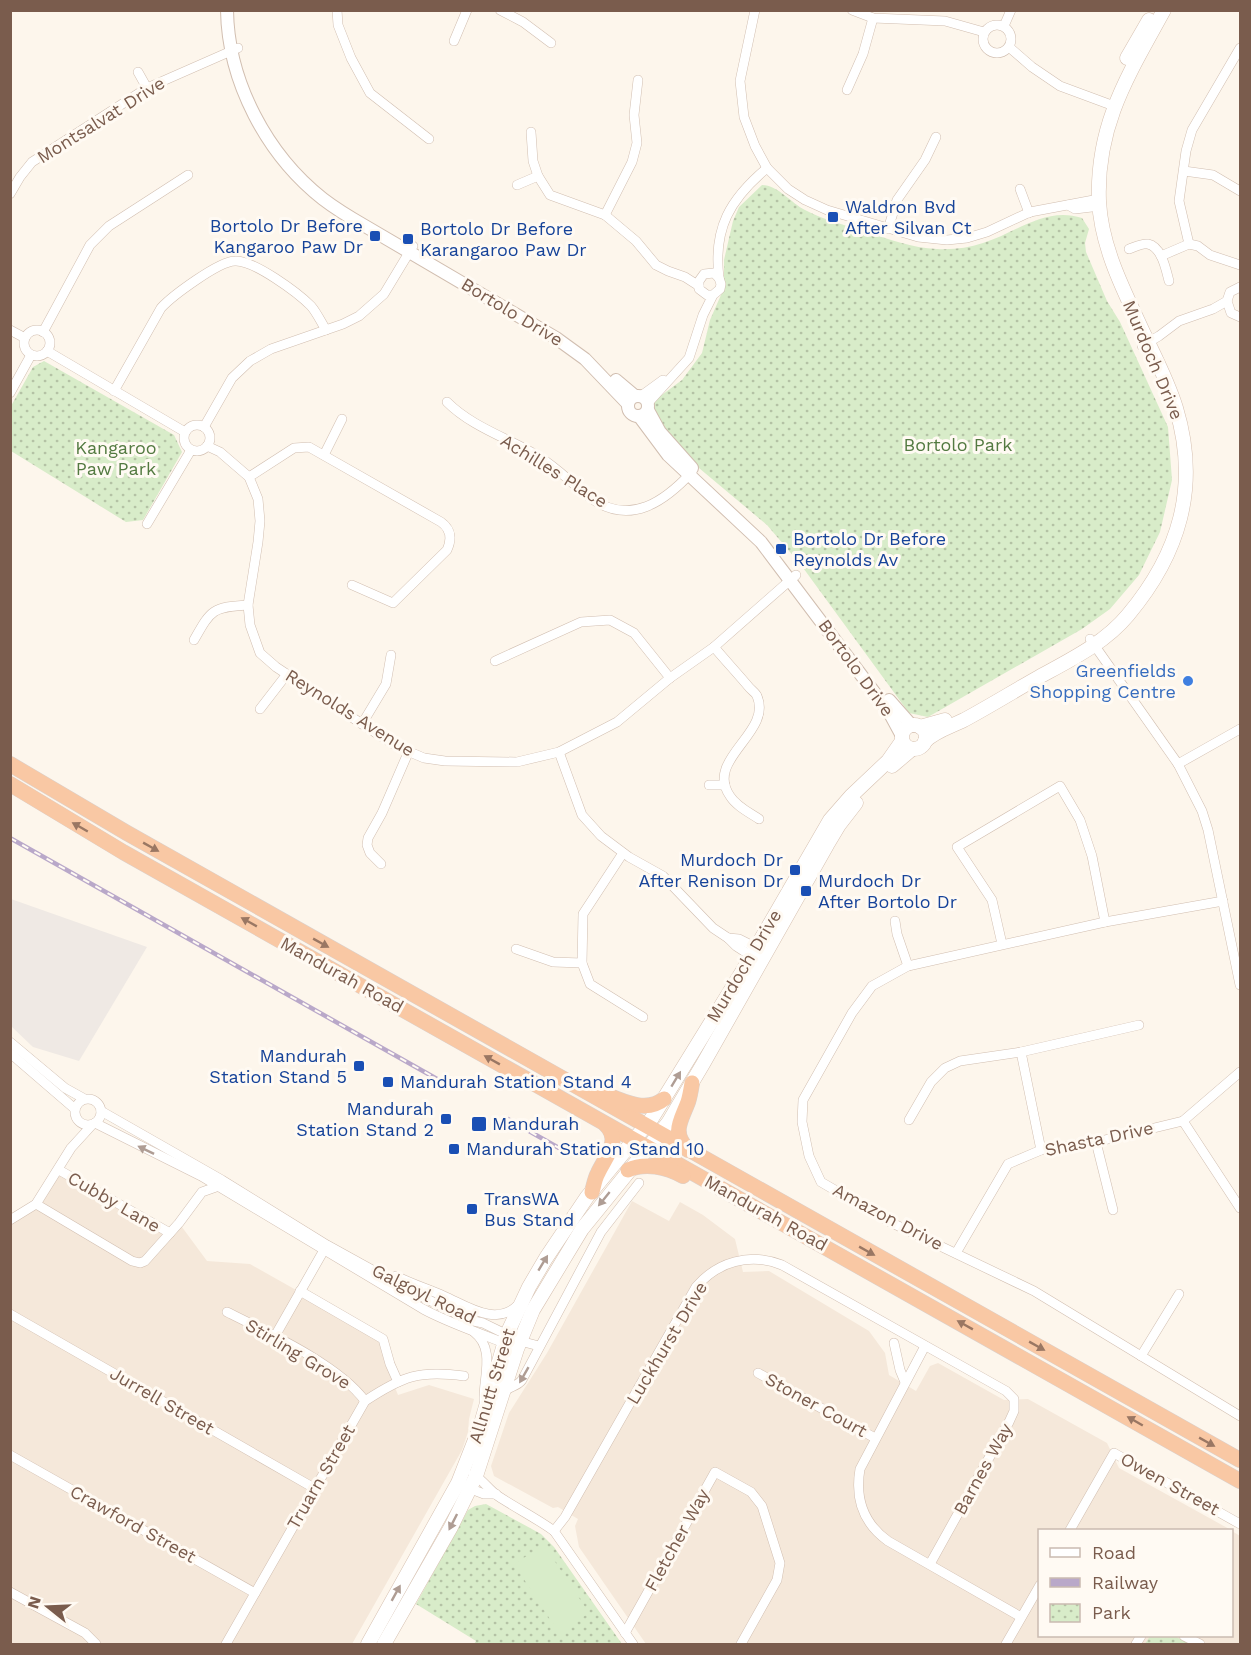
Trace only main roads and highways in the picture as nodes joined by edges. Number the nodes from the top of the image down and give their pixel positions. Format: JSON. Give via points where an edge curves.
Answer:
{"nodes":[{"id":1,"x":1155,"y":10,"type":"edge"},
{"id":2,"x":1164,"y":10,"type":"edge"},
{"id":3,"x":1111,"y":104,"type":"junction"},
{"id":4,"x":1092,"y":642,"type":"junction"},
{"id":5,"x":916,"y":727,"type":"junction"},
{"id":6,"x":925,"y":741,"type":"junction"},
{"id":7,"x":906,"y":742,"type":"junction"},
{"id":8,"x":10,"y":764,"type":"edge"},
{"id":9,"x":10,"y":784,"type":"edge"},
{"id":10,"x":758,"y":954,"type":"junction"},
{"id":11,"x":558,"y":1077,"type":"junction"},
{"id":12,"x":692,"y":1083,"type":"junction"},
{"id":13,"x":664,"y":1099,"type":"junction"},
{"id":14,"x":598,"y":1119,"type":"junction"},
{"id":15,"x":646,"y":1126,"type":"junction"},
{"id":16,"x":660,"y":1134,"type":"junction"},
{"id":17,"x":641,"y":1144,"type":"junction"},
{"id":18,"x":688,"y":1150,"type":"junction"},
{"id":19,"x":628,"y":1170,"type":"junction"},
{"id":20,"x":592,"y":1192,"type":"junction"},
{"id":21,"x":744,"y":1201,"type":"junction"},
{"id":22,"x":1240,"y":1460,"type":"edge"},
{"id":23,"x":467,"y":1479,"type":"junction"},
{"id":24,"x":1240,"y":1481,"type":"edge"},
{"id":25,"x":368,"y":1644,"type":"edge"},
{"id":26,"x":384,"y":1644,"type":"edge"}],
"edges":[{"from":1,"to":3,"type":"main road","name":"Murdoch Drive","via":[[1123,66]]},
{"from":2,"to":3,"type":"main road","name":"Murdoch Drive"},
{"from":3,"to":4,"type":"main road","name":"Murdoch Drive","via":[[1096,203],[1097,236],[1107,270],[1145,344],[1166,398],[1179,457],[1177,499],[1162,551],[1145,582]]},
{"from":4,"to":5,"type":"main road","name":"Murdoch Drive","via":[[959,714]]},
{"from":4,"to":6,"type":"main road","name":"Murdoch Drive"},
{"from":5,"to":6,"type":"main road","via":[[925,734]]},
{"from":5,"to":7,"type":"main road","name":"Murdoch Drive","via":[[905,729]]},
{"from":6,"to":7,"type":"main road","name":"Murdoch Drive","via":[[920,747]]},
{"from":7,"to":10,"type":"main road","name":"Murdoch Drive","via":[[902,756],[839,825]]},
{"from":8,"to":11,"type":"highway","name":"Mandurah Road","one_way":true},
{"from":14,"to":9,"type":"highway","name":"Mandurah Road","one_way":true,"via":[[86,831]]},
{"from":10,"to":12,"type":"main road","name":"Murdoch Drive"},
{"from":13,"to":10,"type":"main road","name":"Murdoch Drive","one_way":true},
{"from":11,"to":13,"type":"highway","via":[[644,1106],[653,1107]]},
{"from":11,"to":15,"type":"highway","name":"Mandurah Road"},
{"from":12,"to":16,"type":"main road","name":"Murdoch Drive"},
{"from":12,"to":18,"type":"highway","via":[[678,1130]]},
{"from":13,"to":15,"type":"main road","name":"Murdoch Drive"},
{"from":14,"to":17,"type":"highway","name":"Mandurah Road"},
{"from":14,"to":20,"type":"highway","via":[[610,1130],[613,1143]]},
{"from":15,"to":16,"type":"highway","name":"Mandurah Road"},
{"from":15,"to":17,"type":"main road","name":"Murdoch Drive"},
{"from":16,"to":17,"type":"main road","name":"Murdoch Drive"},
{"from":16,"to":18,"type":"highway","name":"Mandurah Road"},
{"from":17,"to":19,"type":"main road","name":"Allnutt Street"},
{"from":17,"to":20,"type":"main road","name":"Allnutt Street"},
{"from":17,"to":21,"type":"highway","name":"Mandurah Road"},
{"from":18,"to":22,"type":"highway","name":"Mandurah Road","one_way":true},
{"from":19,"to":21,"type":"highway","via":[[644,1165],[678,1173]]},
{"from":19,"to":23,"type":"main road","name":"Allnutt Street","one_way":true,"via":[[582,1229],[533,1310]]},
{"from":23,"to":20,"type":"main road","name":"Allnutt Street","one_way":true,"via":[[505,1338],[546,1258]]},
{"from":24,"to":21,"type":"highway","name":"Mandurah Road","one_way":true},
{"from":25,"to":23,"type":"main road","name":"Allnutt Street","one_way":true},
{"from":23,"to":26,"type":"main road","name":"Allnutt Street","one_way":true,"via":[[451,1527]]}]}
